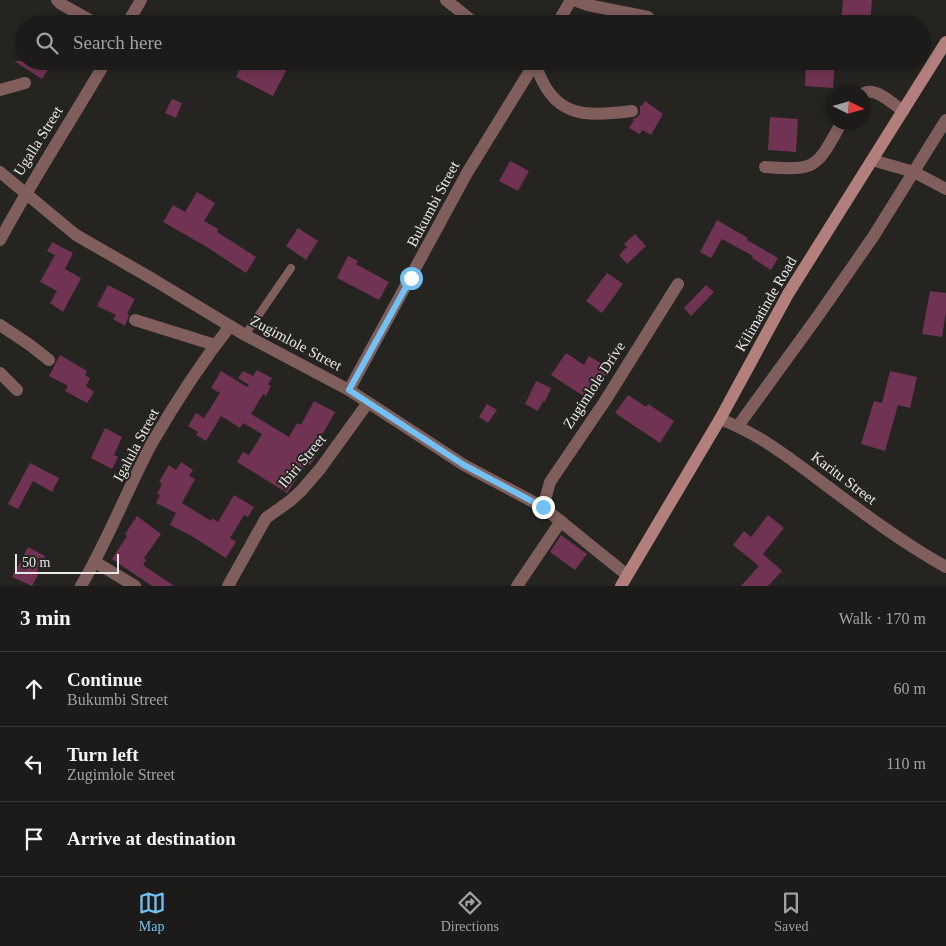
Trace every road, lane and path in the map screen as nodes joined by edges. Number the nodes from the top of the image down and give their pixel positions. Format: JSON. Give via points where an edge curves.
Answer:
{"nodes":[{"id":1,"x":57,"y":0,"type":"edge"},
{"id":2,"x":141,"y":0,"type":"edge"},
{"id":3,"x":446,"y":0,"type":"edge"},
{"id":4,"x":572,"y":0,"type":"edge"},
{"id":5,"x":81,"y":15,"type":"edge"},
{"id":6,"x":132,"y":15,"type":"edge"},
{"id":7,"x":465,"y":15,"type":"edge"},
{"id":8,"x":563,"y":15,"type":"edge"},
{"id":9,"x":638,"y":15,"type":"edge"},
{"id":10,"x":946,"y":42,"type":"edge"},
{"id":11,"x":931,"y":66,"type":"edge"},
{"id":12,"x":101,"y":70,"type":"edge"},
{"id":13,"x":527,"y":70,"type":"edge"},
{"id":14,"x":535,"y":70,"type":"edge"},
{"id":15,"x":929,"y":70,"type":"edge"},
{"id":16,"x":25,"y":83,"type":"dead end"},
{"id":17,"x":0,"y":90,"type":"edge"},
{"id":18,"x":871,"y":91,"type":"edge"},
{"id":19,"x":903,"y":111,"type":"junction"},
{"id":20,"x":632,"y":112,"type":"dead end"},
{"id":21,"x":946,"y":120,"type":"edge"},
{"id":22,"x":837,"y":130,"type":"edge"},
{"id":23,"x":872,"y":160,"type":"junction"},
{"id":24,"x":765,"y":167,"type":"dead end"},
{"id":25,"x":0,"y":172,"type":"edge"},
{"id":26,"x":914,"y":172,"type":"junction"},
{"id":27,"x":946,"y":189,"type":"edge"},
{"id":28,"x":26,"y":192,"type":"junction"},
{"id":29,"x":0,"y":240,"type":"edge"},
{"id":30,"x":291,"y":268,"type":"dead end"},
{"id":31,"x":678,"y":284,"type":"dead end"},
{"id":32,"x":135,"y":320,"type":"dead end"},
{"id":33,"x":0,"y":325,"type":"edge"},
{"id":34,"x":230,"y":326,"type":"junction"},
{"id":35,"x":245,"y":335,"type":"junction"},
{"id":36,"x":215,"y":345,"type":"junction"},
{"id":37,"x":49,"y":360,"type":"dead end"},
{"id":38,"x":0,"y":373,"type":"edge"},
{"id":39,"x":17,"y":390,"type":"dead end"},
{"id":40,"x":349,"y":390,"type":"junction"},
{"id":41,"x":368,"y":404,"type":"junction"},
{"id":42,"x":720,"y":419,"type":"junction"},
{"id":43,"x":738,"y":426,"type":"junction"},
{"id":44,"x":543,"y":507,"type":"junction"},
{"id":45,"x":561,"y":521,"type":"junction"},
{"id":46,"x":95,"y":562,"type":"junction"},
{"id":47,"x":946,"y":567,"type":"edge"},
{"id":48,"x":624,"y":580,"type":"edge"},
{"id":49,"x":81,"y":586,"type":"edge"},
{"id":50,"x":135,"y":586,"type":"edge"},
{"id":51,"x":228,"y":586,"type":"edge"},
{"id":52,"x":517,"y":586,"type":"edge"}],
"edges":[{"from":1,"to":5,"type":"street"},
{"from":2,"to":6,"type":"street"},
{"from":3,"to":7,"type":"street"},
{"from":4,"to":8,"type":"street"},
{"from":4,"to":9,"type":"street"},
{"from":10,"to":11,"type":"main road","name":"Kilimatinde Road"},
{"from":12,"to":28,"type":"street","name":"Ugalla Street"},
{"from":13,"to":40,"type":"street","name":"Bukumbi Street"},
{"from":14,"to":20,"type":"street","via":[[564,108],[593,115]]},
{"from":15,"to":19,"type":"main road","name":"Kilimatinde Road"},
{"from":16,"to":17,"type":"street"},
{"from":18,"to":19,"type":"street"},
{"from":19,"to":23,"type":"main road","name":"Kilimatinde Road"},
{"from":21,"to":26,"type":"street"},
{"from":22,"to":24,"type":"street","via":[[820,159],[810,166],[795,169]]},
{"from":23,"to":26,"type":"street"},
{"from":23,"to":42,"type":"main road","name":"Kilimatinde Road","via":[[788,294]]},
{"from":25,"to":28,"type":"street","name":"Zugimlole Street"},
{"from":26,"to":27,"type":"street"},
{"from":26,"to":43,"type":"street","via":[[873,237]]},
{"from":28,"to":29,"type":"street","name":"Ugalla Street"},
{"from":28,"to":34,"type":"street","name":"Zugimlole Street","via":[[76,235]]},
{"from":30,"to":35,"type":"lane"},
{"from":31,"to":44,"type":"street","name":"Zugimlole Drive","via":[[550,482]]},
{"from":32,"to":36,"type":"street"},
{"from":33,"to":37,"type":"street"},
{"from":34,"to":35,"type":"street","name":"Zugimlole Street"},
{"from":34,"to":36,"type":"street","name":"Igalula Street"},
{"from":35,"to":40,"type":"street","name":"Zugimlole Street"},
{"from":36,"to":46,"type":"street","name":"Igalula Street","via":[[152,444]]},
{"from":38,"to":39,"type":"street"},
{"from":40,"to":41,"type":"street","name":"Zugimlole Street"},
{"from":41,"to":44,"type":"street","name":"Zugimlole Street","via":[[464,465]]},
{"from":41,"to":51,"type":"street","name":"Ibiri Street","via":[[301,491],[266,518]]},
{"from":42,"to":43,"type":"street","name":"Karitu Street"},
{"from":42,"to":48,"type":"main road","name":"Kilimatinde Road"},
{"from":43,"to":47,"type":"street","name":"Karitu Street","via":[[779,449],[880,525]]},
{"from":44,"to":45,"type":"street","name":"Zugimlole Street"},
{"from":45,"to":48,"type":"street","name":"Zugimlole Street"},
{"from":45,"to":52,"type":"street"},
{"from":46,"to":49,"type":"street","name":"Igalula Street"},
{"from":46,"to":50,"type":"street"}]}
